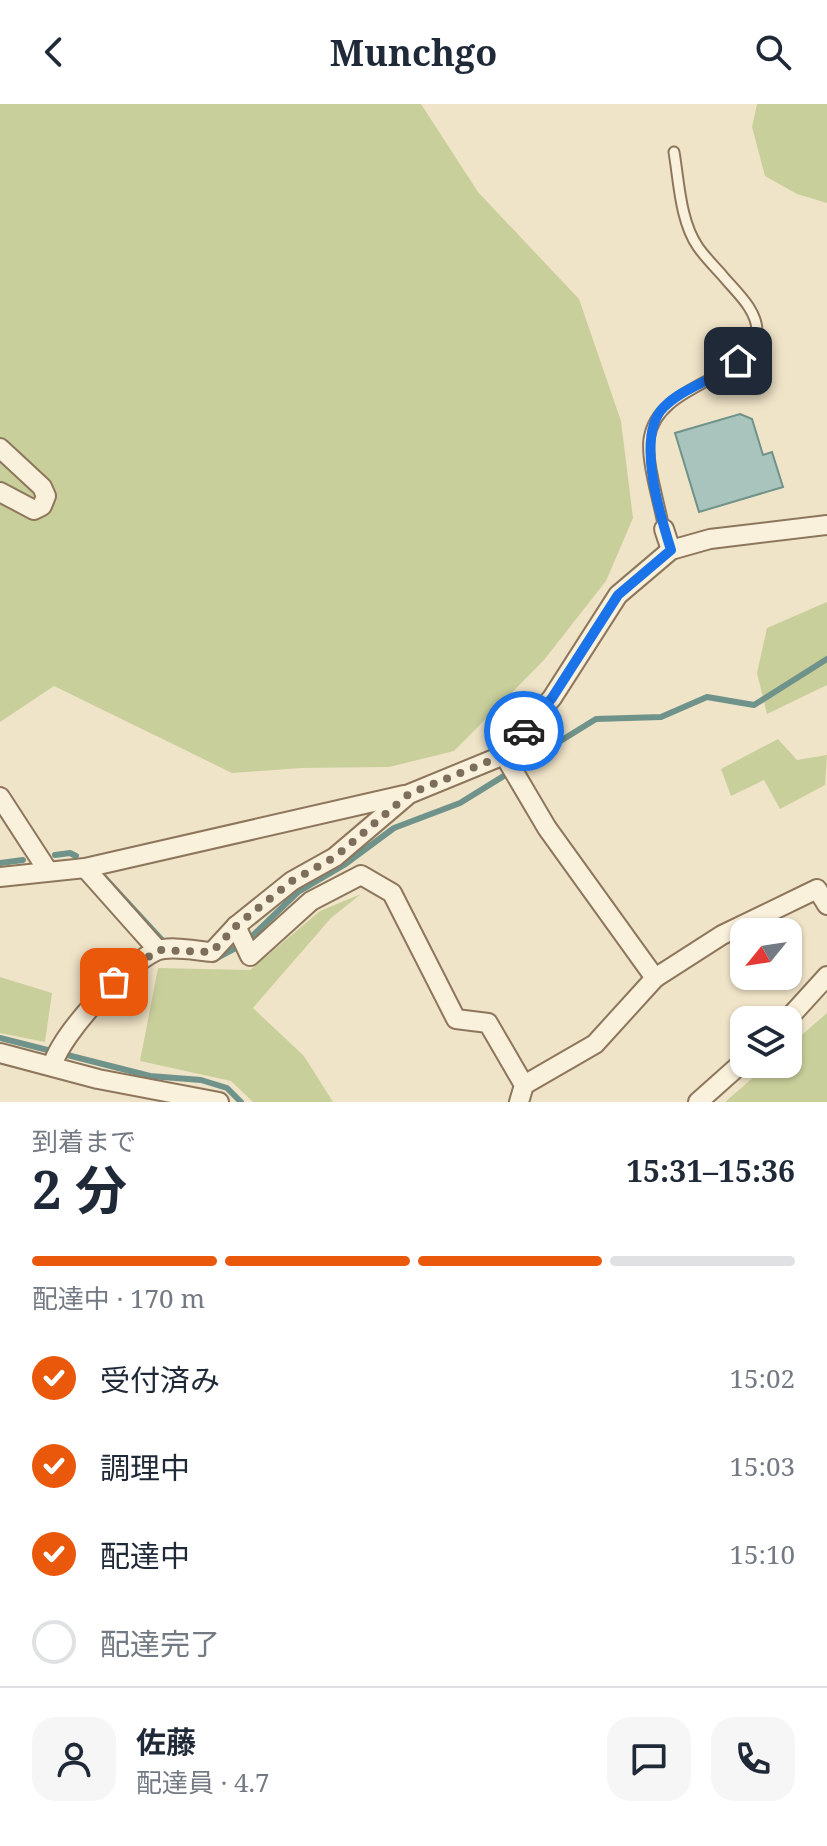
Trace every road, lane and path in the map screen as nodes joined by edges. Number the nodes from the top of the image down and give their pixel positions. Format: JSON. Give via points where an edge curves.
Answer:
{"nodes":[{"id":1,"x":674,"y":152,"type":"dead end"},
{"id":2,"x":0,"y":448,"type":"edge"},
{"id":3,"x":0,"y":492,"type":"edge"},
{"id":4,"x":827,"y":525,"type":"edge"},
{"id":5,"x":664,"y":529,"type":"joint"},
{"id":6,"x":671,"y":550,"type":"junction"},
{"id":7,"x":505,"y":757,"type":"junction"},
{"id":8,"x":409,"y":794,"type":"junction"},
{"id":9,"x":0,"y":797,"type":"edge"},
{"id":10,"x":85,"y":868,"type":"junction"},
{"id":11,"x":48,"y":871,"type":"junction"},
{"id":12,"x":0,"y":877,"type":"edge"},
{"id":13,"x":824,"y":892,"type":"edge"},
{"id":14,"x":237,"y":929,"type":"junction"},
{"id":15,"x":158,"y":950,"type":"junction"},
{"id":16,"x":827,"y":976,"type":"edge"},
{"id":17,"x":655,"y":978,"type":"junction"},
{"id":18,"x":800,"y":1006,"type":"edge"},
{"id":19,"x":0,"y":1053,"type":"edge"},
{"id":20,"x":56,"y":1056,"type":"junction"},
{"id":21,"x":730,"y":1073,"type":"edge"},
{"id":22,"x":521,"y":1094,"type":"edge"},
{"id":23,"x":219,"y":1102,"type":"edge"},
{"id":24,"x":698,"y":1102,"type":"edge"}],
"edges":[{"from":1,"to":5,"type":"lane","via":[[682,204],[696,244],[754,313],[757,332],[750,350],[726,372],[663,407],[652,425],[648,443]]},
{"from":2,"to":3,"type":"street","via":[[46,496],[34,510]]},
{"from":4,"to":6,"type":"street","via":[[710,539]]},
{"from":5,"to":6,"type":"street"},
{"from":6,"to":7,"type":"street","via":[[618,595],[552,698]]},
{"from":7,"to":8,"type":"street"},
{"from":7,"to":17,"type":"street","via":[[547,828]]},
{"from":8,"to":10,"type":"street"},
{"from":8,"to":14,"type":"street"},
{"from":9,"to":11,"type":"street"},
{"from":10,"to":11,"type":"street"},
{"from":10,"to":15,"type":"street"},
{"from":11,"to":12,"type":"street"},
{"from":13,"to":17,"type":"street","via":[[722,935]]},
{"from":14,"to":15,"type":"street","via":[[212,952]]},
{"from":14,"to":22,"type":"street","via":[[250,956],[311,901],[361,875],[392,893],[456,1019],[488,1023]]},
{"from":15,"to":20,"type":"street","via":[[114,982]]},
{"from":16,"to":18,"type":"street"},
{"from":17,"to":22,"type":"street","via":[[595,1044]]},
{"from":19,"to":20,"type":"street"},
{"from":20,"to":23,"type":"street","via":[[98,1079]]},
{"from":21,"to":24,"type":"street"}]}
